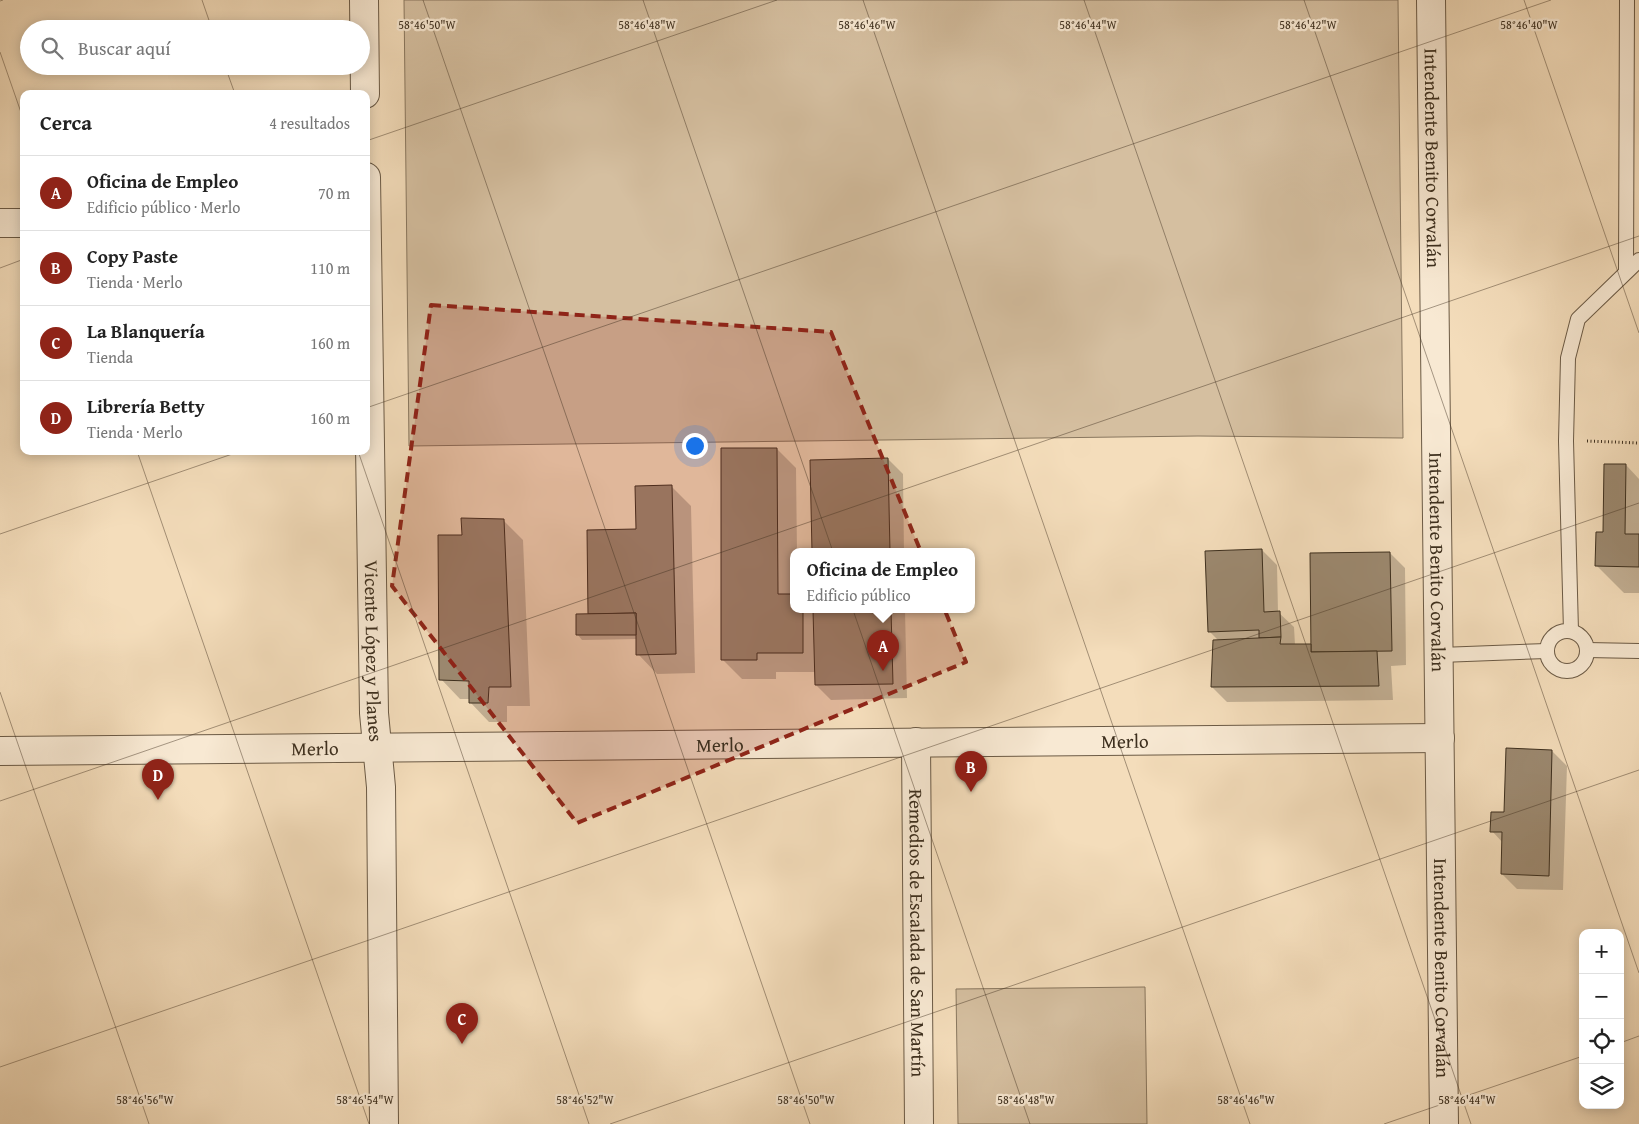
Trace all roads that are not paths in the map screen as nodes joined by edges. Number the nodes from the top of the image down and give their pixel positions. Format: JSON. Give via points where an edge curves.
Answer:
{"nodes":[{"id":1,"x":364,"y":0,"type":"edge"},
{"id":2,"x":1431,"y":0,"type":"edge"},
{"id":3,"x":1627,"y":0,"type":"edge"},
{"id":4,"x":364,"y":20,"type":"edge"},
{"id":5,"x":365,"y":75,"type":"edge"},
{"id":6,"x":365,"y":90,"type":"edge"},
{"id":7,"x":0,"y":223,"type":"edge"},
{"id":8,"x":20,"y":223,"type":"edge"},
{"id":9,"x":1639,"y":260,"type":"edge"},
{"id":10,"x":1626,"y":271,"type":"junction"},
{"id":11,"x":370,"y":431,"type":"edge"},
{"id":12,"x":1571,"y":631,"type":"junction"},
{"id":13,"x":1587,"y":650,"type":"junction"},
{"id":14,"x":1547,"y":651,"type":"junction"},
{"id":15,"x":1639,"y":651,"type":"edge"},
{"id":16,"x":1440,"y":655,"type":"junction"},
{"id":17,"x":1440,"y":738,"type":"junction"},
{"id":18,"x":916,"y":742,"type":"junction"},
{"id":19,"x":377,"y":748,"type":"junction"},
{"id":20,"x":0,"y":751,"type":"edge"},
{"id":21,"x":384,"y":1124,"type":"edge"},
{"id":22,"x":919,"y":1124,"type":"edge"},
{"id":23,"x":1444,"y":1124,"type":"edge"}],
"edges":[{"from":1,"to":4,"type":"street"},
{"from":2,"to":16,"type":"street","name":"Intendente Benito Corvalán"},
{"from":3,"to":10,"type":"lane"},
{"from":5,"to":6,"type":"street"},
{"from":7,"to":8,"type":"street"},
{"from":9,"to":10,"type":"lane"},
{"from":10,"to":12,"type":"lane","via":[[1578,318],[1568,358],[1566,441]]},
{"from":11,"to":19,"type":"street","name":"Vicente López y Planes"},
{"from":12,"to":13,"type":"lane","via":[[1585,641]]},
{"from":12,"to":14,"type":"lane","via":[[1554,636]]},
{"from":13,"to":14,"type":"lane","via":[[1580,666],[1572,670],[1555,667]]},
{"from":13,"to":15,"type":"lane"},
{"from":14,"to":16,"type":"lane"},
{"from":16,"to":17,"type":"street","name":"Intendente Benito Corvalán"},
{"from":17,"to":18,"type":"street","name":"Merlo"},
{"from":17,"to":23,"type":"street","name":"Intendente Benito Corvalán"},
{"from":18,"to":19,"type":"street","name":"Merlo"},
{"from":18,"to":22,"type":"street","name":"Remedios de Escalada de San Martín"},
{"from":19,"to":20,"type":"street","name":"Merlo"},
{"from":19,"to":21,"type":"street","name":"Vicente López y Planes","via":[[381,787]]}]}
